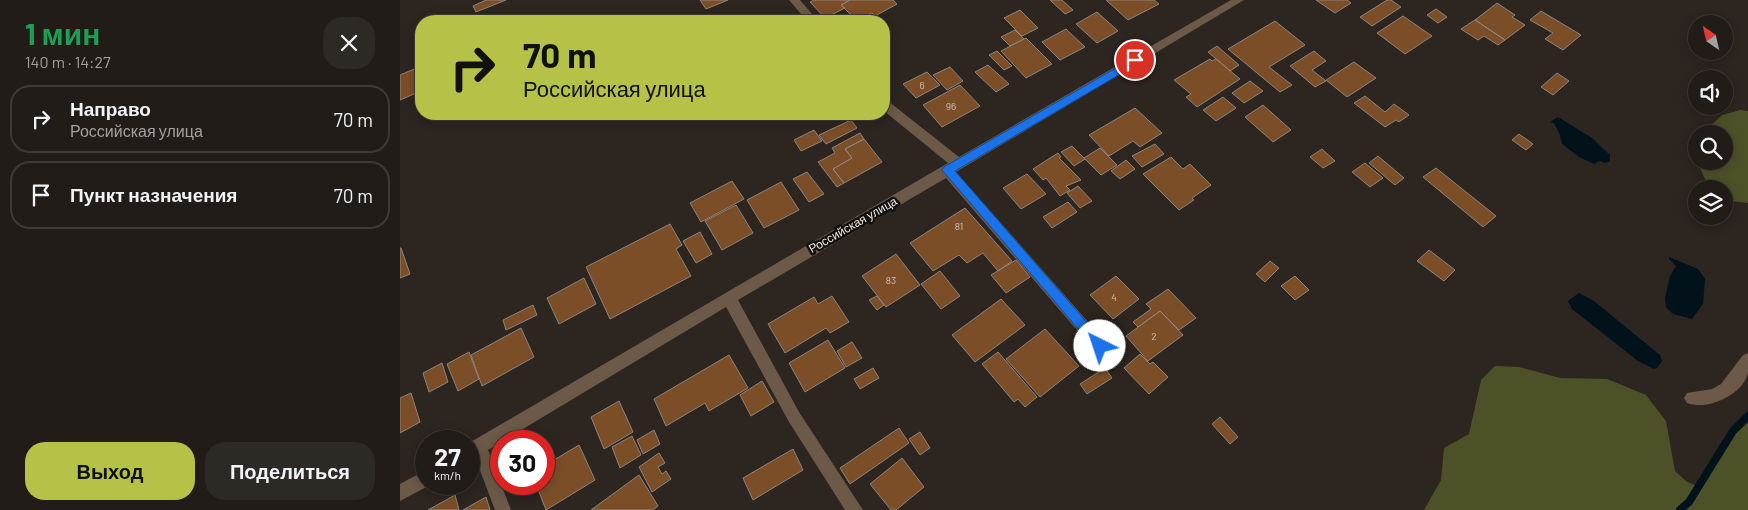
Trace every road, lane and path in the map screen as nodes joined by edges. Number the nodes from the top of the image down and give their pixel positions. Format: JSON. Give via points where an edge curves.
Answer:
{"nodes":[{"id":1,"x":794,"y":0,"type":"edge"},
{"id":2,"x":1239,"y":0,"type":"edge"},
{"id":3,"x":808,"y":15,"type":"edge"},
{"id":4,"x":890,"y":109,"type":"edge"},
{"id":5,"x":953,"y":167,"type":"junction"},
{"id":6,"x":729,"y":298,"type":"junction"},
{"id":7,"x":1100,"y":346,"type":"dead end"},
{"id":8,"x":1748,"y":360,"type":"edge"},
{"id":9,"x":1692,"y":398,"type":"dead end"},
{"id":10,"x":480,"y":445,"type":"edge"},
{"id":11,"x":480,"y":462,"type":"edge"},
{"id":12,"x":415,"y":484,"type":"edge"},
{"id":13,"x":400,"y":493,"type":"edge"},
{"id":14,"x":503,"y":510,"type":"edge"},
{"id":15,"x":855,"y":510,"type":"edge"}],
"edges":[{"from":1,"to":3,"type":"street"},
{"from":2,"to":5,"type":"street","name":"Российская улица"},
{"from":4,"to":5,"type":"street"},
{"from":5,"to":6,"type":"street","name":"Российская улица"},
{"from":5,"to":7,"type":"street"},
{"from":6,"to":10,"type":"street","name":"Российская улица"},
{"from":6,"to":15,"type":"street","via":[[794,417]]},
{"from":8,"to":9,"type":"street","via":[[1725,392],[1708,399]]},
{"from":11,"to":14,"type":"street"},
{"from":12,"to":13,"type":"street"}]}
